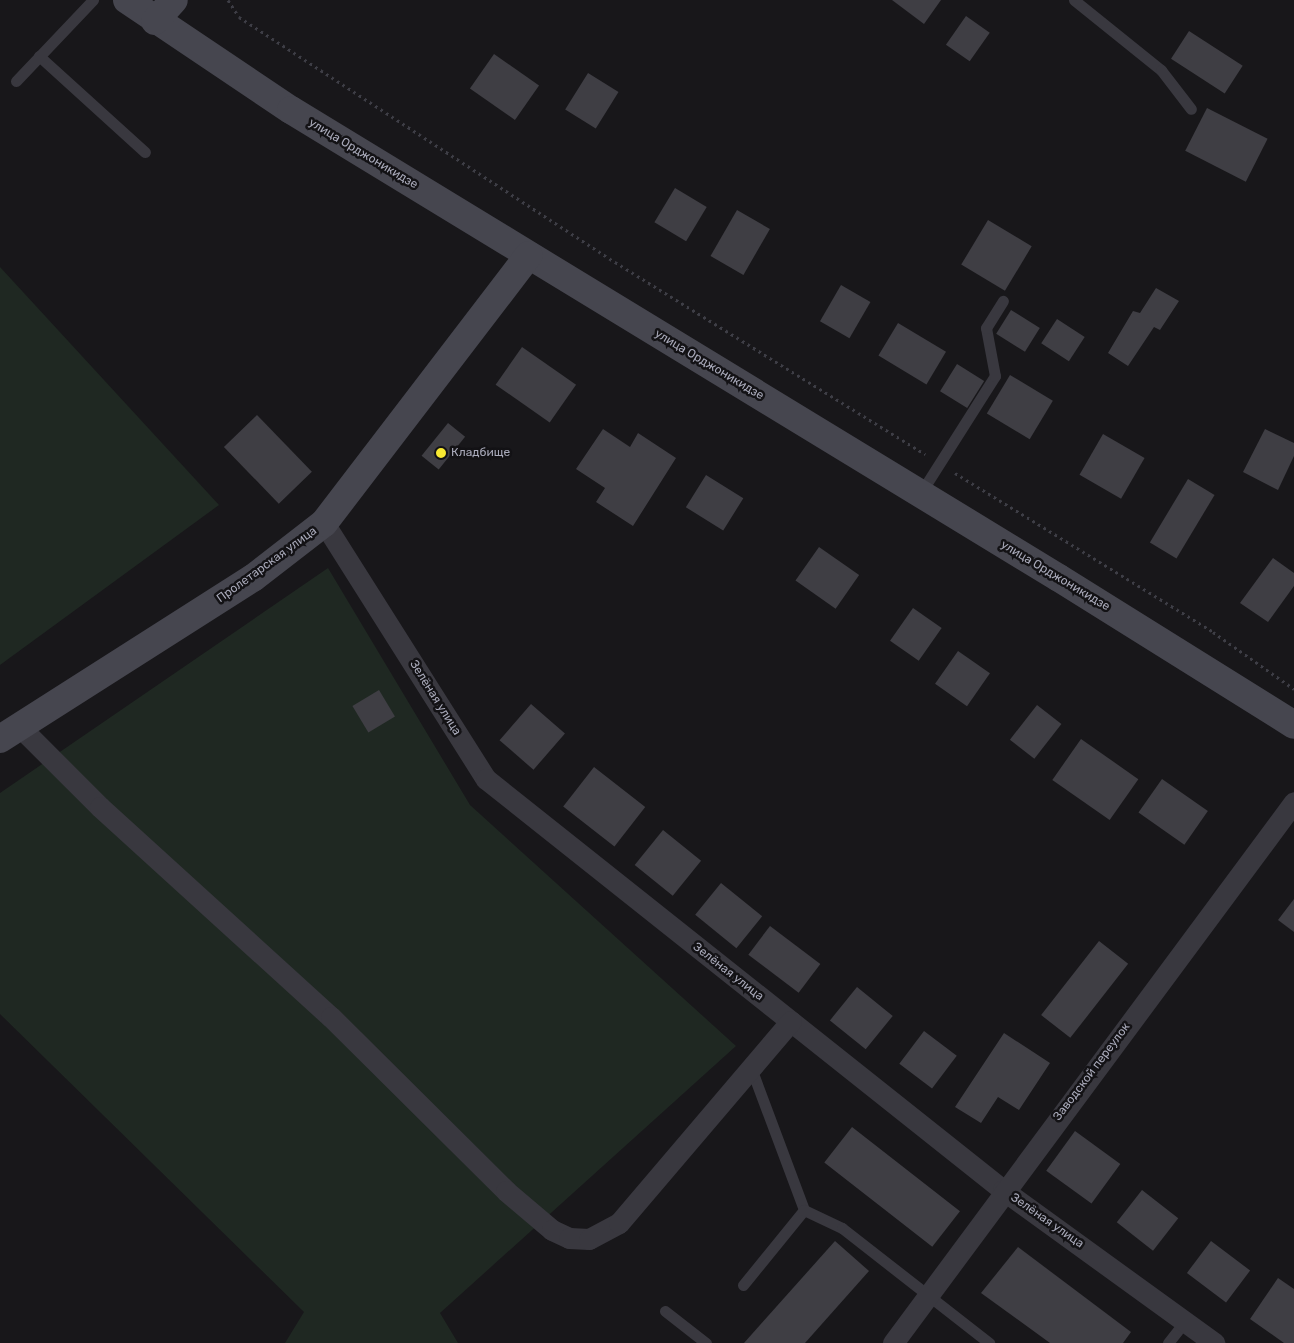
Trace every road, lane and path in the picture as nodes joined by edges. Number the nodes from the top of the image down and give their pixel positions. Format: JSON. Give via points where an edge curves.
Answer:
{"nodes":[{"id":1,"x":93,"y":0,"type":"edge"},
{"id":2,"x":127,"y":0,"type":"edge"},
{"id":3,"x":174,"y":0,"type":"edge"},
{"id":4,"x":228,"y":0,"type":"edge"},
{"id":5,"x":1074,"y":0,"type":"edge"},
{"id":6,"x":155,"y":21,"type":"junction"},
{"id":7,"x":39,"y":56,"type":"junction"},
{"id":8,"x":16,"y":81,"type":"dead end"},
{"id":9,"x":1191,"y":109,"type":"dead end"},
{"id":10,"x":145,"y":152,"type":"dead end"},
{"id":11,"x":529,"y":255,"type":"junction"},
{"id":12,"x":1003,"y":302,"type":"dead end"},
{"id":13,"x":940,"y":463,"type":"junction"},
{"id":14,"x":920,"y":494,"type":"junction"},
{"id":15,"x":324,"y":523,"type":"junction"},
{"id":16,"x":1294,"y":689,"type":"edge"},
{"id":17,"x":1294,"y":725,"type":"edge"},
{"id":18,"x":10,"y":733,"type":"edge"},
{"id":19,"x":1294,"y":802,"type":"edge"},
{"id":20,"x":790,"y":1021,"type":"junction"},
{"id":21,"x":751,"y":1068,"type":"junction"},
{"id":22,"x":1003,"y":1190,"type":"junction"},
{"id":23,"x":804,"y":1210,"type":"junction"},
{"id":24,"x":743,"y":1285,"type":"dead end"},
{"id":25,"x":927,"y":1297,"type":"junction"},
{"id":26,"x":665,"y":1311,"type":"dead end"},
{"id":27,"x":1186,"y":1320,"type":"junction"},
{"id":28,"x":706,"y":1343,"type":"edge"},
{"id":29,"x":892,"y":1343,"type":"edge"},
{"id":30,"x":989,"y":1343,"type":"edge"},
{"id":31,"x":1168,"y":1343,"type":"edge"},
{"id":32,"x":1214,"y":1343,"type":"edge"}],
"edges":[{"from":1,"to":7,"type":"lane"},
{"from":2,"to":6,"type":"main road","name":"улица Орджоникидзе"},
{"from":3,"to":6,"type":"main road"},
{"from":4,"to":13,"type":"path","via":[[239,17],[490,180]]},
{"from":5,"to":9,"type":"lane","via":[[1161,70]]},
{"from":6,"to":11,"type":"main road","name":"улица Орджоникидзе","via":[[291,110]]},
{"from":7,"to":8,"type":"lane"},
{"from":7,"to":10,"type":"lane"},
{"from":11,"to":14,"type":"main road","name":"улица Орджоникидзе"},
{"from":11,"to":15,"type":"main road","name":"Пролетарская улица"},
{"from":12,"to":13,"type":"lane","via":[[986,328],[995,376]]},
{"from":13,"to":14,"type":"lane"},
{"from":13,"to":16,"type":"path","via":[[1213,632]]},
{"from":14,"to":17,"type":"main road","name":"улица Орджоникидзе"},
{"from":15,"to":18,"type":"main road","name":"Пролетарская улица","via":[[253,578]]},
{"from":15,"to":20,"type":"street","name":"Зелёная улица","via":[[486,779]]},
{"from":18,"to":21,"type":"street","via":[[100,807],[332,1017],[506,1191],[552,1230],[569,1238],[589,1239],[619,1223]]},
{"from":19,"to":22,"type":"street","name":"Заводской переулок"},
{"from":20,"to":21,"type":"street"},
{"from":20,"to":22,"type":"street","name":"Зелёная улица"},
{"from":21,"to":23,"type":"lane"},
{"from":22,"to":25,"type":"street","name":"Заводской переулок"},
{"from":22,"to":27,"type":"street","name":"Зелёная улица"},
{"from":23,"to":24,"type":"lane"},
{"from":23,"to":25,"type":"lane","via":[[842,1228]]},
{"from":25,"to":29,"type":"street","name":"Заводской переулок"},
{"from":25,"to":30,"type":"lane"},
{"from":26,"to":28,"type":"lane"},
{"from":27,"to":31,"type":"lane"},
{"from":27,"to":32,"type":"street","name":"Зелёная улица"}]}
